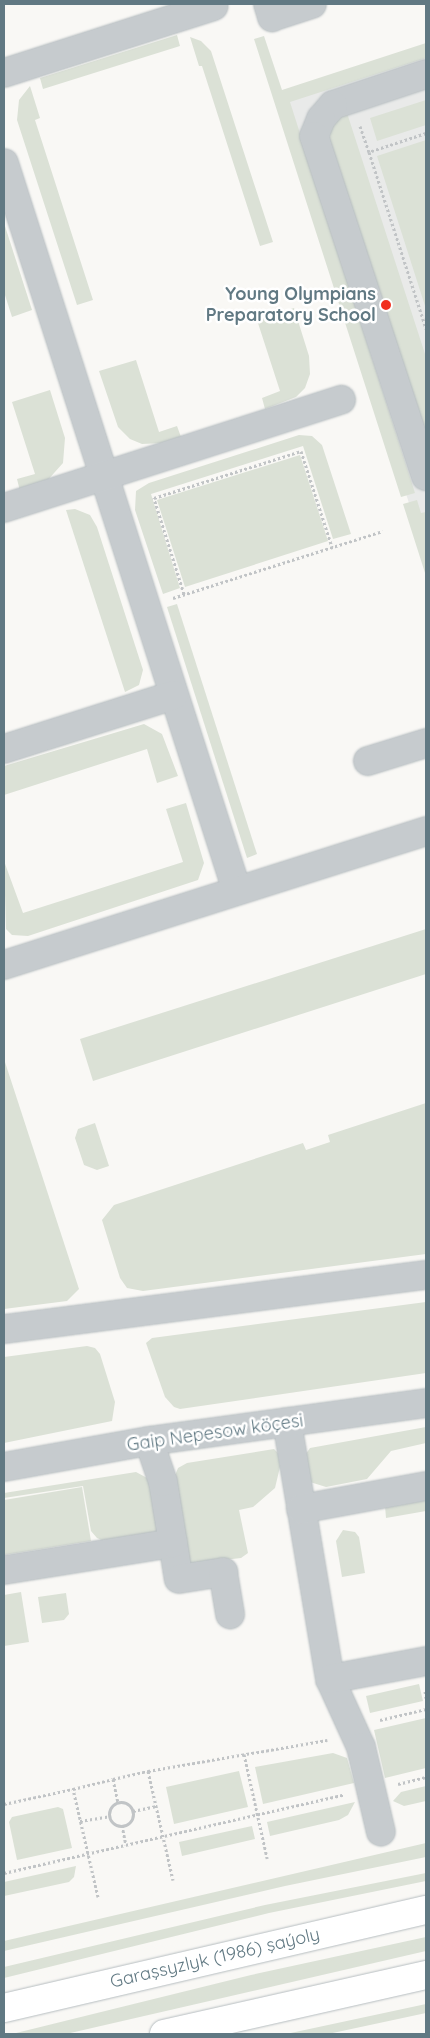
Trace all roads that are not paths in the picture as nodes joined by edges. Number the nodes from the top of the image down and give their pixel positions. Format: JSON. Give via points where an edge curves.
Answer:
{"nodes":[{"id":1,"x":268,"y":4,"type":"edge"},
{"id":2,"x":312,"y":4,"type":"edge"},
{"id":3,"x":214,"y":6,"type":"dead end"},
{"id":4,"x":4,"y":73,"type":"edge"},
{"id":5,"x":426,"y":74,"type":"edge"},
{"id":6,"x":4,"y":163,"type":"edge"},
{"id":7,"x":341,"y":400,"type":"dead end"},
{"id":8,"x":104,"y":476,"type":"junction"},
{"id":9,"x":426,"y":476,"type":"edge"},
{"id":10,"x":4,"y":508,"type":"edge"},
{"id":11,"x":174,"y":695,"type":"junction"},
{"id":12,"x":426,"y":743,"type":"edge"},
{"id":13,"x":4,"y":749,"type":"edge"},
{"id":14,"x":368,"y":761,"type":"dead end"},
{"id":15,"x":426,"y":831,"type":"edge"},
{"id":16,"x":237,"y":891,"type":"junction"},
{"id":17,"x":4,"y":965,"type":"edge"},
{"id":18,"x":426,"y":1275,"type":"edge"},
{"id":19,"x":4,"y":1329,"type":"edge"},
{"id":20,"x":426,"y":1403,"type":"edge"},
{"id":21,"x":286,"y":1422,"type":"junction"},
{"id":22,"x":149,"y":1441,"type":"junction"},
{"id":23,"x":4,"y":1466,"type":"edge"},
{"id":24,"x":426,"y":1486,"type":"edge"},
{"id":25,"x":301,"y":1509,"type":"junction"},
{"id":26,"x":173,"y":1543,"type":"junction"},
{"id":27,"x":4,"y":1570,"type":"edge"},
{"id":28,"x":230,"y":1614,"type":"dead end"},
{"id":29,"x":426,"y":1661,"type":"edge"},
{"id":30,"x":330,"y":1679,"type":"junction"},
{"id":31,"x":381,"y":1832,"type":"dead end"},
{"id":32,"x":426,"y":1910,"type":"edge"},
{"id":33,"x":426,"y":1975,"type":"edge"},
{"id":34,"x":4,"y":2008,"type":"edge"},
{"id":35,"x":164,"y":2034,"type":"edge"}],
"edges":[{"from":1,"to":2,"type":"street","via":[[272,17]]},
{"from":3,"to":4,"type":"street"},
{"from":5,"to":9,"type":"street","via":[[333,105],[321,119],[314,136]]},
{"from":6,"to":8,"type":"street"},
{"from":7,"to":8,"type":"street"},
{"from":8,"to":10,"type":"street"},
{"from":8,"to":11,"type":"street"},
{"from":11,"to":13,"type":"street"},
{"from":11,"to":16,"type":"street"},
{"from":12,"to":14,"type":"street"},
{"from":15,"to":16,"type":"street"},
{"from":16,"to":17,"type":"street"},
{"from":18,"to":19,"type":"street"},
{"from":20,"to":21,"type":"street","name":"Gaip Nepesow köçesi"},
{"from":21,"to":22,"type":"street","name":"Gaip Nepesow köçesi"},
{"from":21,"to":25,"type":"street"},
{"from":22,"to":23,"type":"street","name":"Gaip Nepesow köçesi"},
{"from":22,"to":26,"type":"street","via":[[163,1482]]},
{"from":24,"to":25,"type":"street"},
{"from":25,"to":30,"type":"street"},
{"from":26,"to":27,"type":"street"},
{"from":26,"to":28,"type":"street","via":[[179,1580],[223,1572]]},
{"from":29,"to":30,"type":"street"},
{"from":30,"to":31,"type":"street","via":[[361,1746]]},
{"from":32,"to":34,"type":"main road","name":"Garaşsyzlyk (1986) şaýoly"},
{"from":33,"to":35,"type":"main road"}]}
